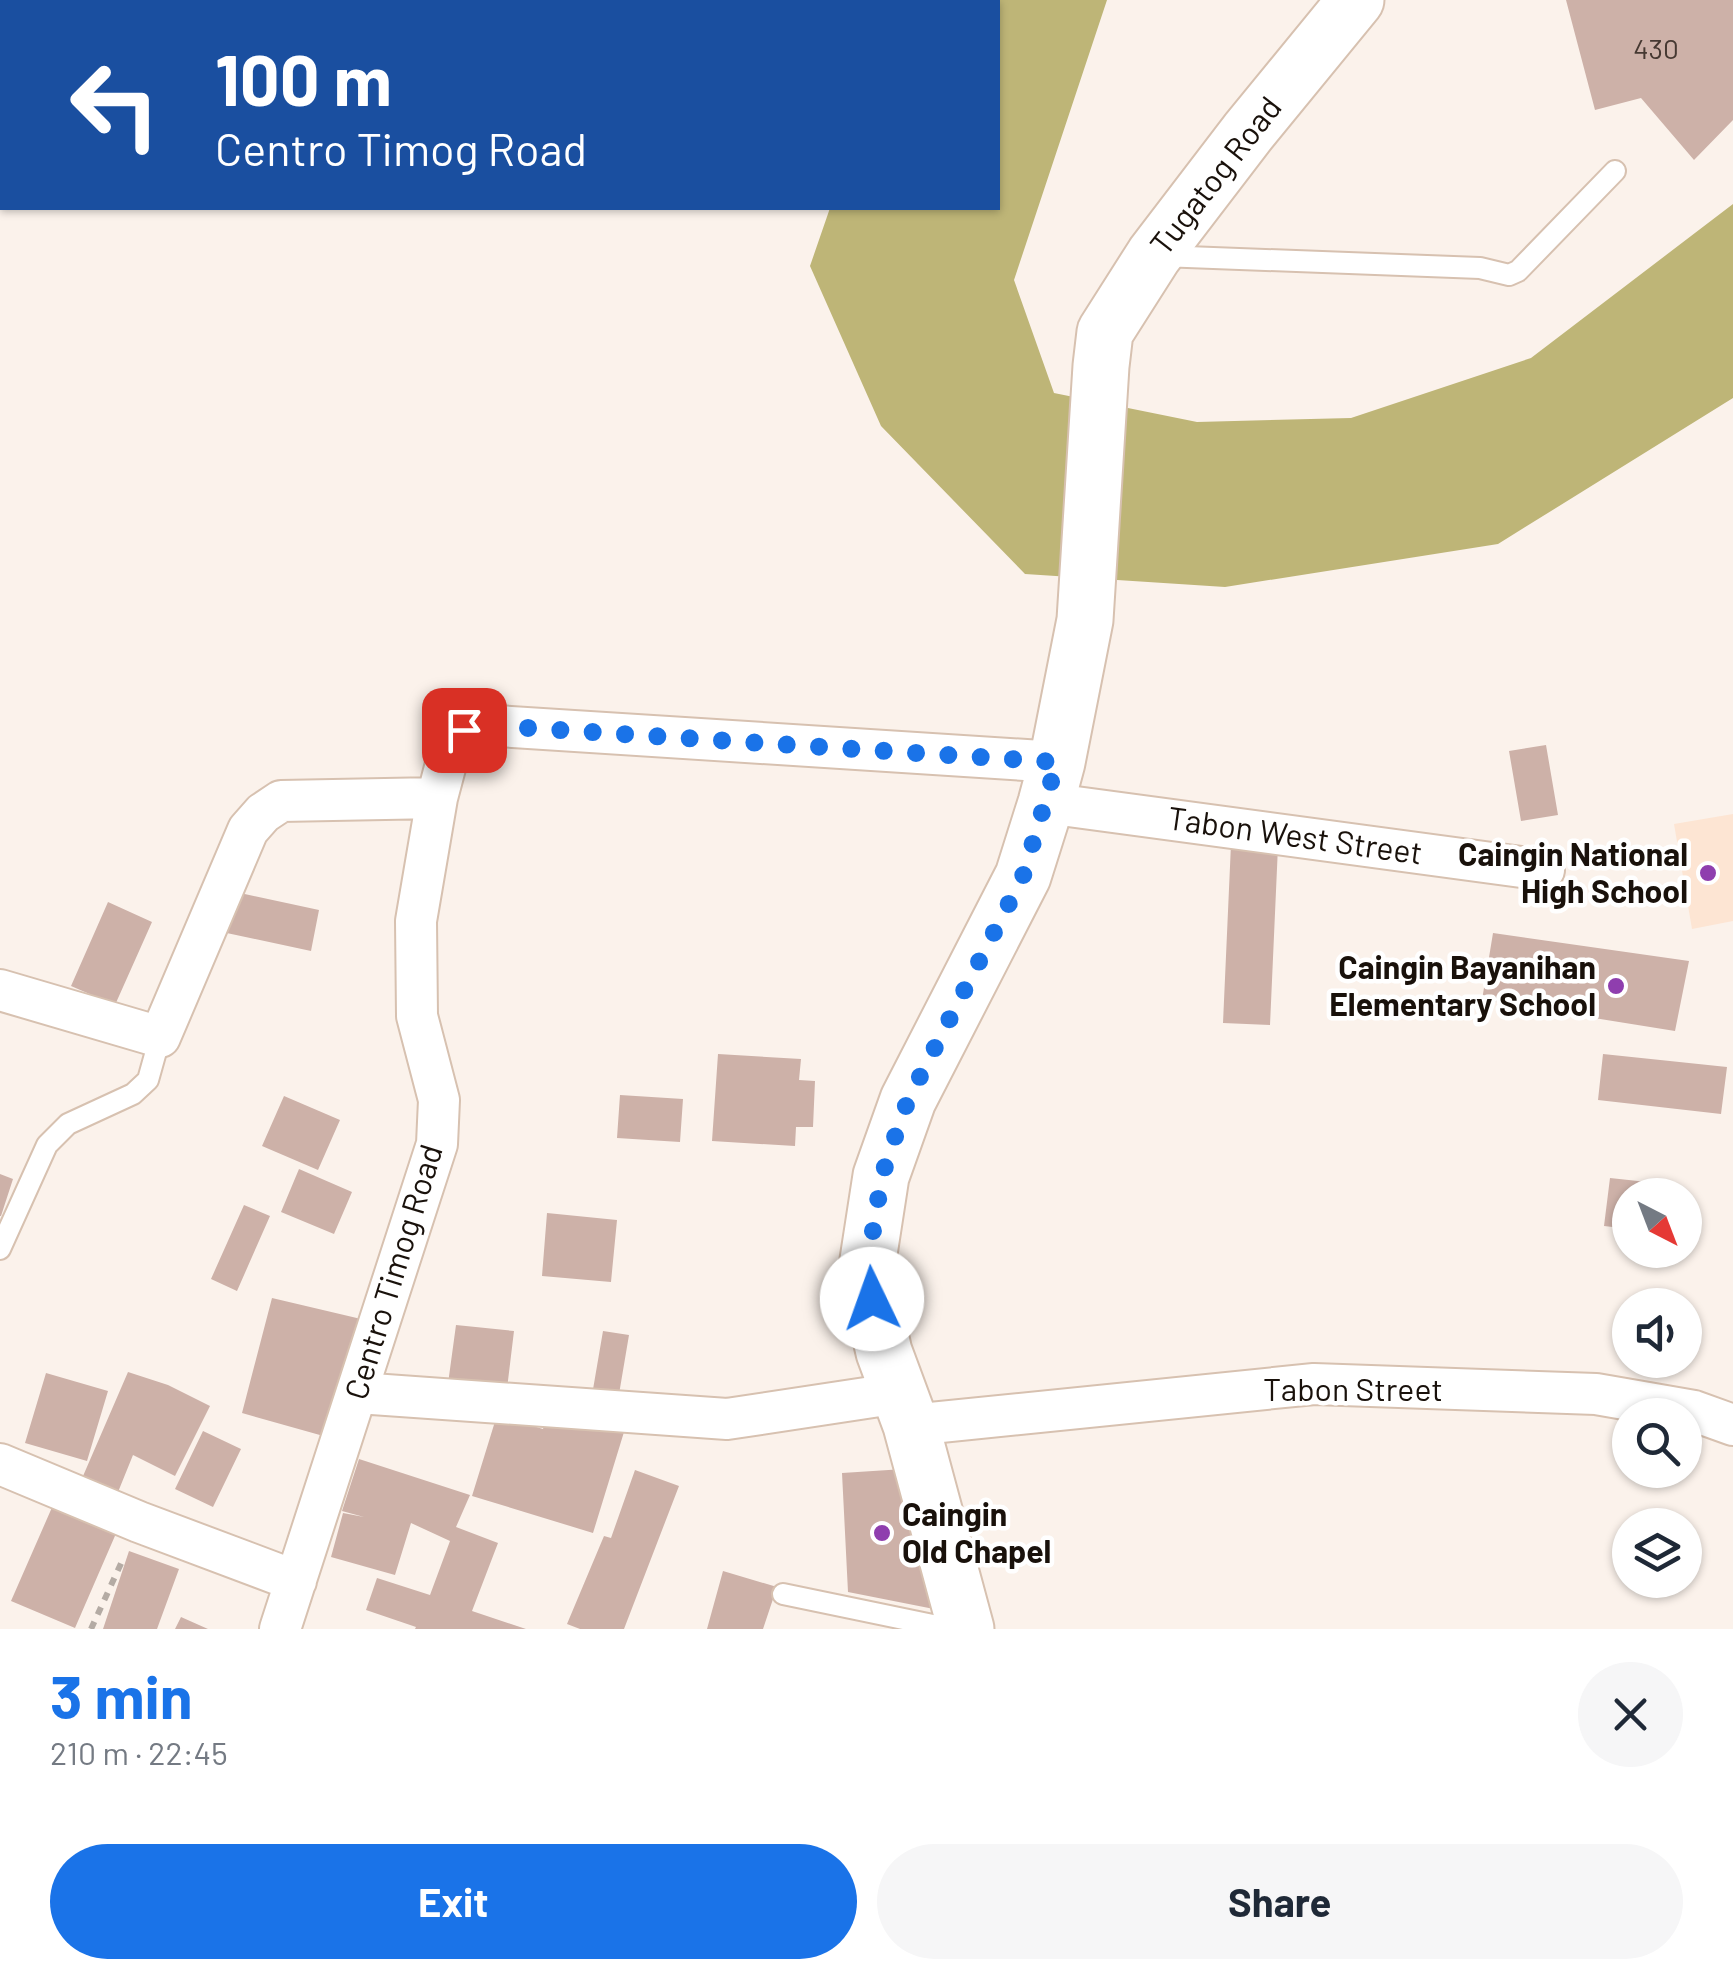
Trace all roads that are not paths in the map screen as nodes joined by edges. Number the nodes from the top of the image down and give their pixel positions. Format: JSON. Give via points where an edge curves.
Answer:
{"nodes":[{"id":1,"x":1356,"y":0,"type":"edge"},
{"id":2,"x":1615,"y":171,"type":"dead end"},
{"id":3,"x":1154,"y":256,"type":"junction"},
{"id":4,"x":1051,"y":783,"type":"junction"},
{"id":5,"x":437,"y":798,"type":"junction"},
{"id":6,"x":1544,"y":870,"type":"dead end"},
{"id":7,"x":0,"y":990,"type":"edge"},
{"id":8,"x":160,"y":1036,"type":"junction"},
{"id":9,"x":0,"y":1250,"type":"edge"},
{"id":10,"x":358,"y":1393,"type":"junction"},
{"id":11,"x":905,"y":1409,"type":"junction"},
{"id":12,"x":1733,"y":1425,"type":"edge"},
{"id":13,"x":0,"y":1464,"type":"edge"},
{"id":14,"x":296,"y":1580,"type":"junction"},
{"id":15,"x":783,"y":1594,"type":"dead end"},
{"id":16,"x":280,"y":1629,"type":"edge"},
{"id":17,"x":952,"y":1629,"type":"edge"},
{"id":18,"x":966,"y":1629,"type":"edge"}],
"edges":[{"from":1,"to":3,"type":"street","name":"Tugatog Road"},
{"from":2,"to":3,"type":"lane","via":[[1510,274]]},
{"from":3,"to":4,"type":"street","name":"Tugatog Road","via":[[1105,332],[1085,620]]},
{"from":4,"to":5,"type":"street","name":"Centro Timog Road","via":[[482,725],[452,741]]},
{"from":4,"to":6,"type":"street","name":"Tabon West Street"},
{"from":4,"to":11,"type":"street","name":"Tugatog Road","via":[[1023,876],[908,1100],[882,1176],[866,1273]]},
{"from":5,"to":8,"type":"street","via":[[281,801],[263,814],[248,830]]},
{"from":5,"to":10,"type":"street","name":"Centro Timog Road","via":[[416,921],[417,1016],[439,1100],[437,1144]]},
{"from":7,"to":8,"type":"street"},
{"from":8,"to":9,"type":"lane","via":[[148,1080],[133,1094],[68,1124],[46,1145]]},
{"from":10,"to":11,"type":"street","name":"Tabon Street","via":[[728,1419]]},
{"from":10,"to":14,"type":"street","name":"Centro Timog Road"},
{"from":11,"to":12,"type":"street","name":"Tabon Street","via":[[1314,1384],[1596,1394],[1694,1411]]},
{"from":11,"to":18,"type":"street","name":"Tugatog Road"},
{"from":13,"to":14,"type":"street"},
{"from":14,"to":16,"type":"street","name":"Centro Timog Road"},
{"from":15,"to":17,"type":"lane"}]}
